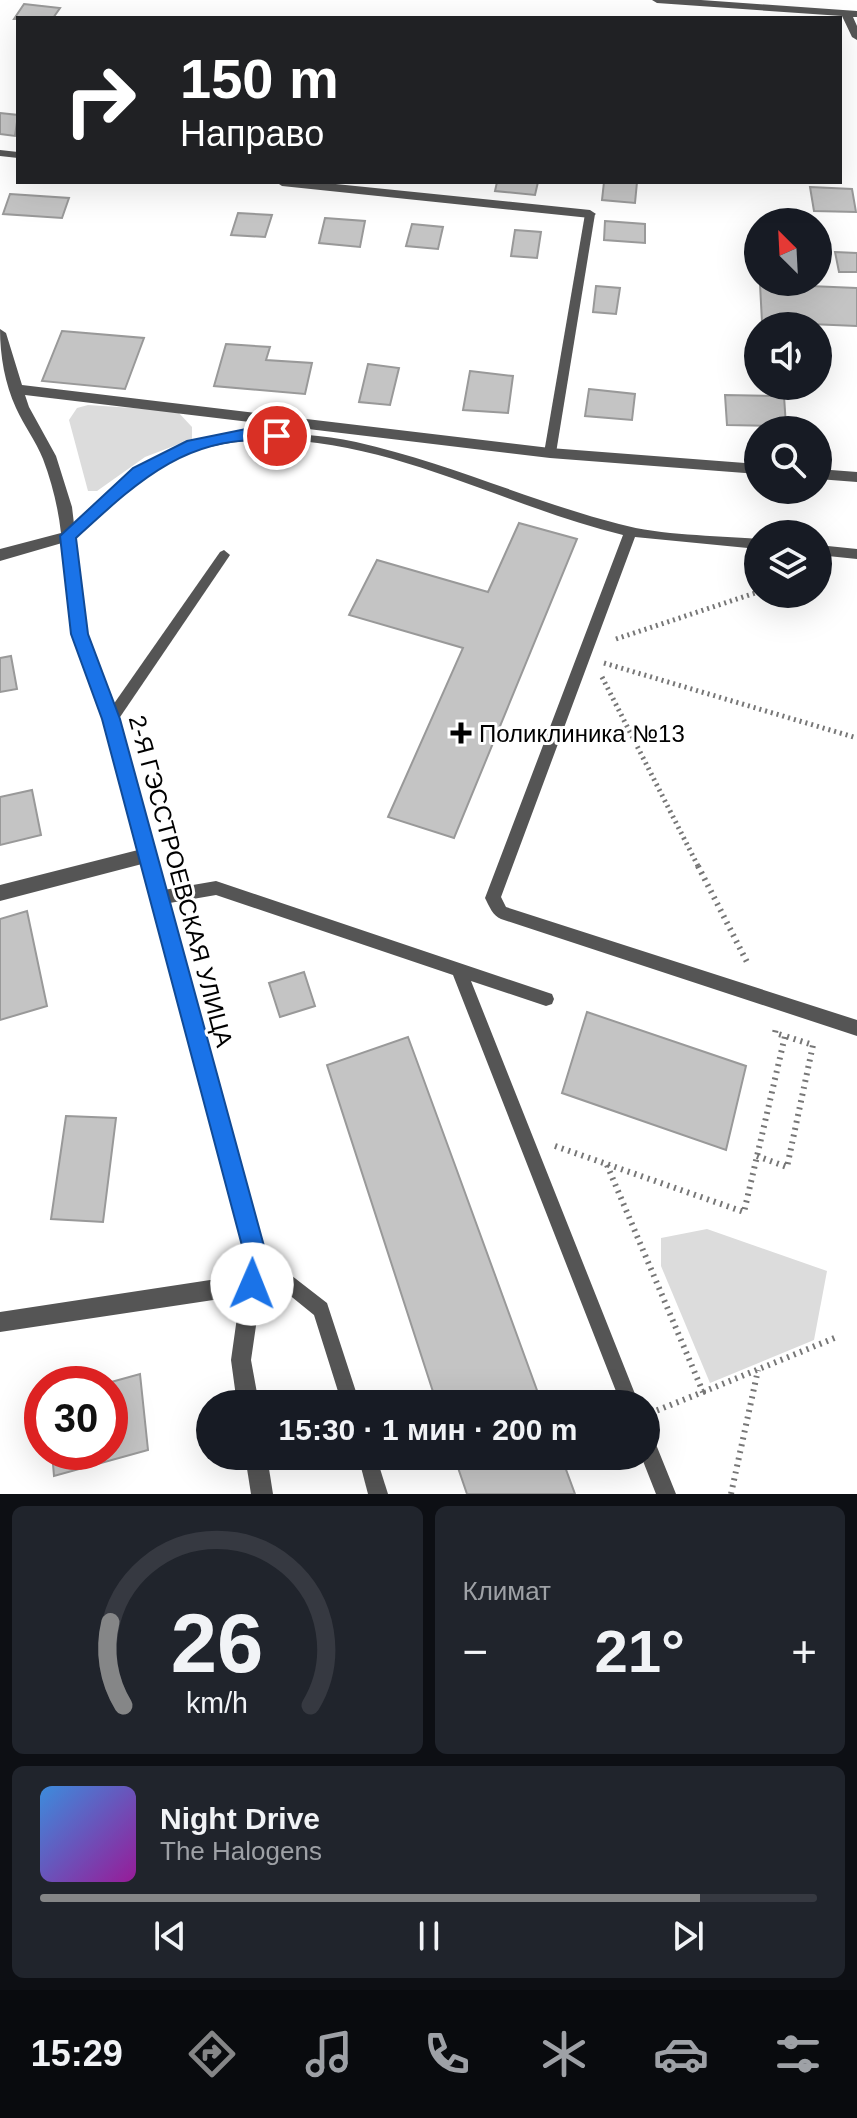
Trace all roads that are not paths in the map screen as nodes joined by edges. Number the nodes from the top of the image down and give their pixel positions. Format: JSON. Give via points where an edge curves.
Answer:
{"nodes":[{"id":1,"x":657,"y":0,"type":"edge"},
{"id":2,"x":851,"y":14,"type":"edge"},
{"id":3,"x":857,"y":37,"type":"edge"},
{"id":4,"x":301,"y":184,"type":"edge"},
{"id":5,"x":590,"y":214,"type":"joint"},
{"id":6,"x":0,"y":333,"type":"edge"},
{"id":7,"x":16,"y":389,"type":"junction"},
{"id":8,"x":550,"y":453,"type":"junction"},
{"id":9,"x":744,"y":468,"type":"edge"},
{"id":10,"x":832,"y":475,"type":"edge"},
{"id":11,"x":857,"y":477,"type":"edge"},
{"id":12,"x":631,"y":531,"type":"junction"},
{"id":13,"x":68,"y":536,"type":"junction"},
{"id":14,"x":744,"y":543,"type":"edge"},
{"id":15,"x":832,"y":551,"type":"edge"},
{"id":16,"x":857,"y":554,"type":"edge"},
{"id":17,"x":0,"y":555,"type":"edge"},
{"id":18,"x":224,"y":555,"type":"dead end"},
{"id":19,"x":111,"y":719,"type":"junction"},
{"id":20,"x":147,"y":855,"type":"junction"},
{"id":21,"x":0,"y":893,"type":"edge"},
{"id":22,"x":158,"y":898,"type":"junction"},
{"id":23,"x":459,"y":970,"type":"junction"},
{"id":24,"x":546,"y":999,"type":"dead end"},
{"id":25,"x":857,"y":1028,"type":"edge"},
{"id":26,"x":256,"y":1257,"type":"junction"},
{"id":27,"x":252,"y":1284,"type":"junction"},
{"id":28,"x":0,"y":1322,"type":"edge"},
{"id":29,"x":246,"y":1390,"type":"edge"},
{"id":30,"x":347,"y":1390,"type":"edge"},
{"id":31,"x":624,"y":1390,"type":"edge"},
{"id":32,"x":258,"y":1470,"type":"edge"},
{"id":33,"x":371,"y":1470,"type":"edge"},
{"id":34,"x":656,"y":1470,"type":"edge"},
{"id":35,"x":262,"y":1494,"type":"edge"},
{"id":36,"x":378,"y":1494,"type":"edge"},
{"id":37,"x":666,"y":1494,"type":"edge"}],
"edges":[{"from":1,"to":2,"type":"street"},
{"from":2,"to":3,"type":"street"},
{"from":4,"to":5,"type":"street"},
{"from":5,"to":8,"type":"lane"},
{"from":6,"to":7,"type":"street","name":"2-Я ГЭССТРОЕВСКАЯ УЛИЦА"},
{"from":7,"to":8,"type":"street"},
{"from":7,"to":13,"type":"street","name":"2-Я ГЭССТРОЕВСКАЯ УЛИЦА","via":[[49,456]]},
{"from":8,"to":9,"type":"street"},
{"from":10,"to":11,"type":"street"},
{"from":12,"to":13,"type":"lane","via":[[354,444],[251,433],[193,445],[138,472]]},
{"from":12,"to":14,"type":"lane"},
{"from":12,"to":25,"type":"lane","via":[[494,906]]},
{"from":13,"to":17,"type":"street"},
{"from":13,"to":19,"type":"street","name":"2-Я ГЭССТРОЕВСКАЯ УЛИЦА","via":[[79,634]]},
{"from":15,"to":16,"type":"lane"},
{"from":18,"to":19,"type":"lane"},
{"from":19,"to":20,"type":"street","name":"2-Я ГЭССТРОЕВСКАЯ УЛИЦА"},
{"from":20,"to":21,"type":"street"},
{"from":20,"to":22,"type":"street","name":"2-Я ГЭССТРОЕВСКАЯ УЛИЦА"},
{"from":22,"to":23,"type":"lane","via":[[216,888]]},
{"from":22,"to":26,"type":"street","name":"2-Я ГЭССТРОЕВСКАЯ УЛИЦА"},
{"from":23,"to":24,"type":"lane"},
{"from":23,"to":31,"type":"lane"},
{"from":26,"to":27,"type":"street","name":"2-Я ГЭССТРОЕВСКАЯ УЛИЦА"},
{"from":26,"to":30,"type":"lane","via":[[321,1309]]},
{"from":27,"to":28,"type":"street"},
{"from":27,"to":29,"type":"street","name":"2-Я ГЭССТРОЕВСКАЯ УЛИЦА","via":[[241,1360]]},
{"from":32,"to":35,"type":"street"},
{"from":33,"to":36,"type":"lane"},
{"from":34,"to":37,"type":"lane"}]}
